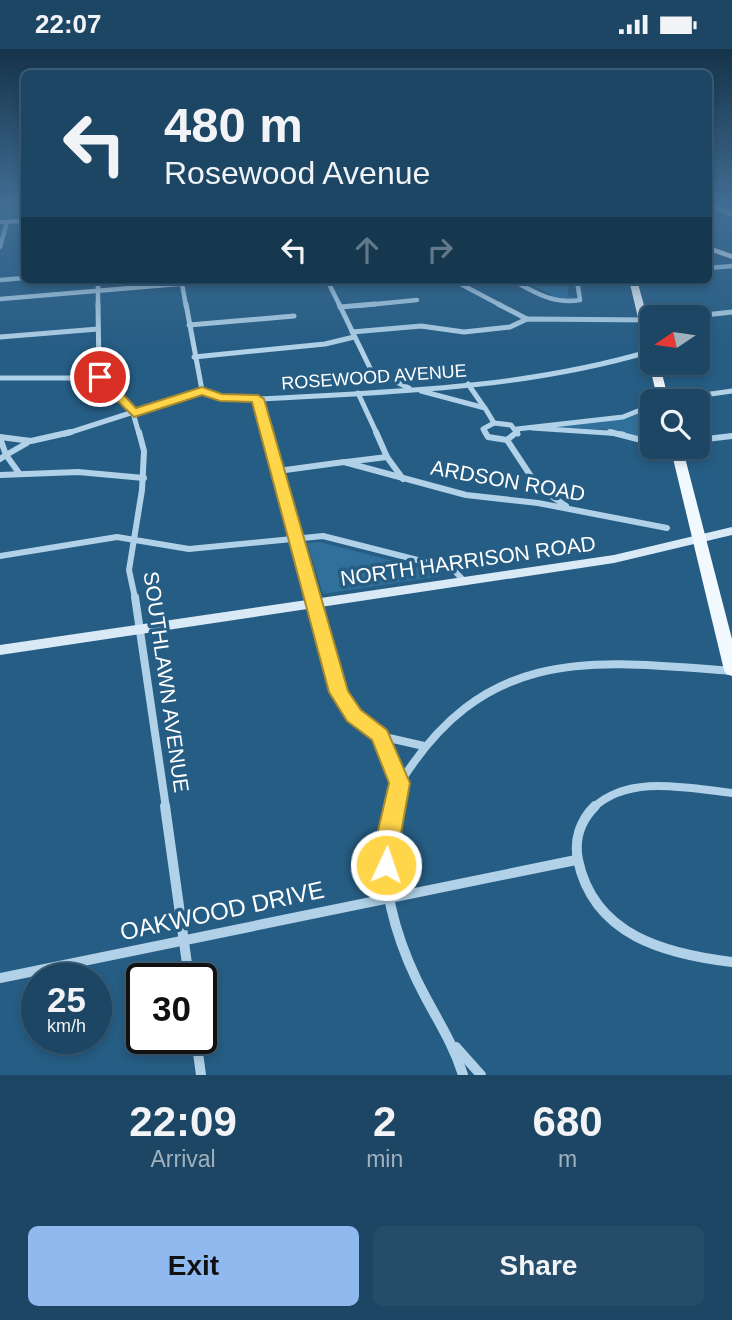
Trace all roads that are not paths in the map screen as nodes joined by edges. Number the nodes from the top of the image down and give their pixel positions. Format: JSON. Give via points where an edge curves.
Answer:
{"nodes":[{"id":1,"x":732,"y":266,"type":"edge"},
{"id":2,"x":712,"y":268,"type":"edge"},
{"id":3,"x":21,"y":278,"type":"edge"},
{"id":4,"x":0,"y":280,"type":"edge"},
{"id":5,"x":98,"y":284,"type":"edge"},
{"id":6,"x":182,"y":284,"type":"joint"},
{"id":7,"x":329,"y":284,"type":"edge"},
{"id":8,"x":461,"y":284,"type":"edge"},
{"id":9,"x":520,"y":284,"type":"edge"},
{"id":10,"x":578,"y":284,"type":"edge"},
{"id":11,"x":634,"y":284,"type":"edge"},
{"id":12,"x":99,"y":291,"type":"junction"},
{"id":13,"x":0,"y":299,"type":"edge"},
{"id":14,"x":417,"y":300,"type":"dead end"},
{"id":15,"x":642,"y":305,"type":"edge"},
{"id":16,"x":340,"y":307,"type":"junction"},
{"id":17,"x":732,"y":312,"type":"edge"},
{"id":18,"x":710,"y":314,"type":"edge"},
{"id":19,"x":294,"y":316,"type":"dead end"},
{"id":20,"x":527,"y":319,"type":"junction"},
{"id":21,"x":640,"y":320,"type":"edge"},
{"id":22,"x":189,"y":325,"type":"junction"},
{"id":23,"x":98,"y":329,"type":"junction"},
{"id":24,"x":353,"y":334,"type":"junction"},
{"id":25,"x":0,"y":337,"type":"edge"},
{"id":26,"x":194,"y":357,"type":"junction"},
{"id":27,"x":632,"y":357,"type":"junction"},
{"id":28,"x":640,"y":358,"type":"edge"},
{"id":29,"x":640,"y":358,"type":"edge"},
{"id":30,"x":100,"y":377,"type":"junction"},
{"id":31,"x":0,"y":378,"type":"edge"},
{"id":32,"x":468,"y":384,"type":"junction"},
{"id":33,"x":413,"y":389,"type":"junction"},
{"id":34,"x":202,"y":390,"type":"junction"},
{"id":35,"x":732,"y":391,"type":"edge"},
{"id":36,"x":358,"y":393,"type":"junction"},
{"id":37,"x":710,"y":394,"type":"edge"},
{"id":38,"x":258,"y":399,"type":"junction"},
{"id":39,"x":485,"y":408,"type":"junction"},
{"id":40,"x":640,"y":410,"type":"edge"},
{"id":41,"x":134,"y":413,"type":"junction"},
{"id":42,"x":495,"y":423,"type":"junction"},
{"id":43,"x":531,"y":428,"type":"junction"},
{"id":44,"x":517,"y":429,"type":"junction"},
{"id":45,"x":732,"y":436,"type":"edge"},
{"id":46,"x":0,"y":437,"type":"edge"},
{"id":47,"x":640,"y":439,"type":"edge"},
{"id":48,"x":710,"y":439,"type":"edge"},
{"id":49,"x":507,"y":440,"type":"junction"},
{"id":50,"x":31,"y":441,"type":"junction"},
{"id":51,"x":3,"y":457,"type":"edge"},
{"id":52,"x":387,"y":457,"type":"junction"},
{"id":53,"x":679,"y":460,"type":"edge"},
{"id":54,"x":344,"y":462,"type":"junction"},
{"id":55,"x":278,"y":471,"type":"junction"},
{"id":56,"x":20,"y":473,"type":"junction"},
{"id":57,"x":0,"y":475,"type":"edge"},
{"id":58,"x":144,"y":478,"type":"junction"},
{"id":59,"x":403,"y":479,"type":"junction"},
{"id":60,"x":538,"y":487,"type":"junction"},
{"id":61,"x":521,"y":501,"type":"junction"},
{"id":62,"x":573,"y":510,"type":"junction"},
{"id":63,"x":667,"y":528,"type":"dead end"},
{"id":64,"x":732,"y":531,"type":"edge"},
{"id":65,"x":295,"y":538,"type":"junction"},
{"id":66,"x":698,"y":538,"type":"junction"},
{"id":67,"x":133,"y":539,"type":"junction"},
{"id":68,"x":0,"y":556,"type":"edge"},
{"id":69,"x":464,"y":581,"type":"junction"},
{"id":70,"x":314,"y":603,"type":"junction"},
{"id":71,"x":140,"y":629,"type":"junction"},
{"id":72,"x":0,"y":650,"type":"edge"},
{"id":73,"x":732,"y":670,"type":"edge"},
{"id":74,"x":380,"y":736,"type":"junction"},
{"id":75,"x":424,"y":746,"type":"junction"},
{"id":76,"x":400,"y":783,"type":"junction"},
{"id":77,"x":732,"y":793,"type":"edge"},
{"id":78,"x":576,"y":860,"type":"junction"},
{"id":79,"x":389,"y":898,"type":"junction"},
{"id":80,"x":184,"y":940,"type":"junction"},
{"id":81,"x":186,"y":963,"type":"edge"},
{"id":82,"x":732,"y":963,"type":"edge"},
{"id":83,"x":0,"y":978,"type":"edge"},
{"id":84,"x":454,"y":1045,"type":"junction"},
{"id":85,"x":198,"y":1054,"type":"edge"},
{"id":86,"x":201,"y":1075,"type":"edge"},
{"id":87,"x":463,"y":1075,"type":"edge"},
{"id":88,"x":481,"y":1075,"type":"edge"}],
"edges":[{"from":1,"to":2,"type":"street"},
{"from":3,"to":4,"type":"street"},
{"from":5,"to":12,"type":"street"},
{"from":6,"to":12,"type":"street"},
{"from":6,"to":22,"type":"street"},
{"from":7,"to":16,"type":"street"},
{"from":8,"to":20,"type":"street"},
{"from":9,"to":10,"type":"street","via":[[562,303],[580,300]]},
{"from":11,"to":15,"type":"main road"},
{"from":12,"to":13,"type":"street"},
{"from":12,"to":23,"type":"street"},
{"from":14,"to":16,"type":"street"},
{"from":16,"to":24,"type":"street"},
{"from":17,"to":18,"type":"street"},
{"from":19,"to":22,"type":"street"},
{"from":20,"to":21,"type":"street"},
{"from":20,"to":24,"type":"street","via":[[510,327],[464,332],[421,325]]},
{"from":22,"to":26,"type":"street"},
{"from":23,"to":25,"type":"street"},
{"from":23,"to":30,"type":"street"},
{"from":24,"to":26,"type":"street","via":[[325,344]]},
{"from":24,"to":33,"type":"street","via":[[371,370]]},
{"from":26,"to":34,"type":"street"},
{"from":27,"to":28,"type":"street","name":"ROSEWOOD AVENUE"},
{"from":27,"to":29,"type":"street","name":"ROSEWOOD AVENUE"},
{"from":27,"to":32,"type":"street","name":"ROSEWOOD AVENUE","via":[[558,374]]},
{"from":30,"to":31,"type":"street"},
{"from":30,"to":41,"type":"street","name":"SOUTHLAWN AVENUE"},
{"from":32,"to":33,"type":"street","name":"ROSEWOOD AVENUE"},
{"from":32,"to":39,"type":"street"},
{"from":33,"to":36,"type":"street","name":"ROSEWOOD AVENUE"},
{"from":33,"to":39,"type":"street"},
{"from":34,"to":38,"type":"street","name":"ROSEWOOD AVENUE","via":[[220,397]]},
{"from":34,"to":41,"type":"street"},
{"from":35,"to":37,"type":"street"},
{"from":36,"to":38,"type":"street","name":"ROSEWOOD AVENUE"},
{"from":36,"to":52,"type":"street"},
{"from":38,"to":55,"type":"street"},
{"from":39,"to":42,"type":"street"},
{"from":40,"to":43,"type":"street","via":[[623,417]]},
{"from":41,"to":50,"type":"street"},
{"from":41,"to":58,"type":"street","name":"SOUTHLAWN AVENUE","via":[[144,451]]},
{"from":42,"to":44,"type":"street"},
{"from":42,"to":49,"type":"street","via":[[484,427],[484,432]]},
{"from":43,"to":44,"type":"street"},
{"from":43,"to":47,"type":"street","via":[[619,433]]},
{"from":44,"to":49,"type":"street","via":[[516,436]]},
{"from":45,"to":48,"type":"street"},
{"from":46,"to":50,"type":"street"},
{"from":46,"to":51,"type":"street"},
{"from":49,"to":60,"type":"street"},
{"from":50,"to":51,"type":"street"},
{"from":51,"to":56,"type":"street"},
{"from":52,"to":54,"type":"street","name":"ARDSON ROAD"},
{"from":52,"to":59,"type":"street"},
{"from":53,"to":66,"type":"main road"},
{"from":54,"to":55,"type":"street","name":"ARDSON ROAD"},
{"from":54,"to":59,"type":"street","name":"ARDSON ROAD"},
{"from":55,"to":65,"type":"street"},
{"from":56,"to":57,"type":"street"},
{"from":56,"to":58,"type":"street"},
{"from":58,"to":67,"type":"street","name":"SOUTHLAWN AVENUE"},
{"from":59,"to":61,"type":"street","name":"ARDSON ROAD","via":[[466,495]]},
{"from":60,"to":61,"type":"street","via":[[534,497]]},
{"from":60,"to":62,"type":"street"},
{"from":61,"to":62,"type":"street","name":"ARDSON ROAD"},
{"from":62,"to":63,"type":"street","name":"ARDSON ROAD"},
{"from":64,"to":66,"type":"street","name":"NORTH HARRISON ROAD"},
{"from":65,"to":67,"type":"street","via":[[189,549]]},
{"from":65,"to":69,"type":"street","via":[[332,537],[453,569]]},
{"from":65,"to":70,"type":"street"},
{"from":66,"to":69,"type":"street","name":"NORTH HARRISON ROAD","via":[[643,554]]},
{"from":66,"to":73,"type":"main road"},
{"from":67,"to":68,"type":"street","via":[[112,537]]},
{"from":67,"to":71,"type":"street","name":"SOUTHLAWN AVENUE","via":[[129,571]]},
{"from":69,"to":70,"type":"street","name":"NORTH HARRISON ROAD"},
{"from":70,"to":71,"type":"street","name":"NORTH HARRISON ROAD"},
{"from":70,"to":74,"type":"street","via":[[344,704]]},
{"from":71,"to":72,"type":"street","name":"NORTH HARRISON ROAD"},
{"from":71,"to":80,"type":"street","name":"SOUTHLAWN AVENUE"},
{"from":73,"to":75,"type":"street","via":[[623,661],[551,668],[476,698],[440,726]]},
{"from":74,"to":75,"type":"street"},
{"from":74,"to":76,"type":"street"},
{"from":75,"to":76,"type":"street"},
{"from":76,"to":79,"type":"street","via":[[385,848]]},
{"from":77,"to":78,"type":"street","via":[[661,786],[622,790],[601,801],[584,818],[577,834]]},
{"from":78,"to":79,"type":"street","name":"OAKWOOD DRIVE"},
{"from":78,"to":82,"type":"street","via":[[583,887],[599,910],[621,929],[678,955]]},
{"from":79,"to":80,"type":"street","name":"OAKWOOD DRIVE"},
{"from":79,"to":84,"type":"street","via":[[425,996]]},
{"from":80,"to":81,"type":"street","name":"SOUTHLAWN AVENUE"},
{"from":80,"to":83,"type":"street","name":"OAKWOOD DRIVE"},
{"from":84,"to":87,"type":"street"},
{"from":84,"to":88,"type":"street"},
{"from":85,"to":86,"type":"street"}]}
